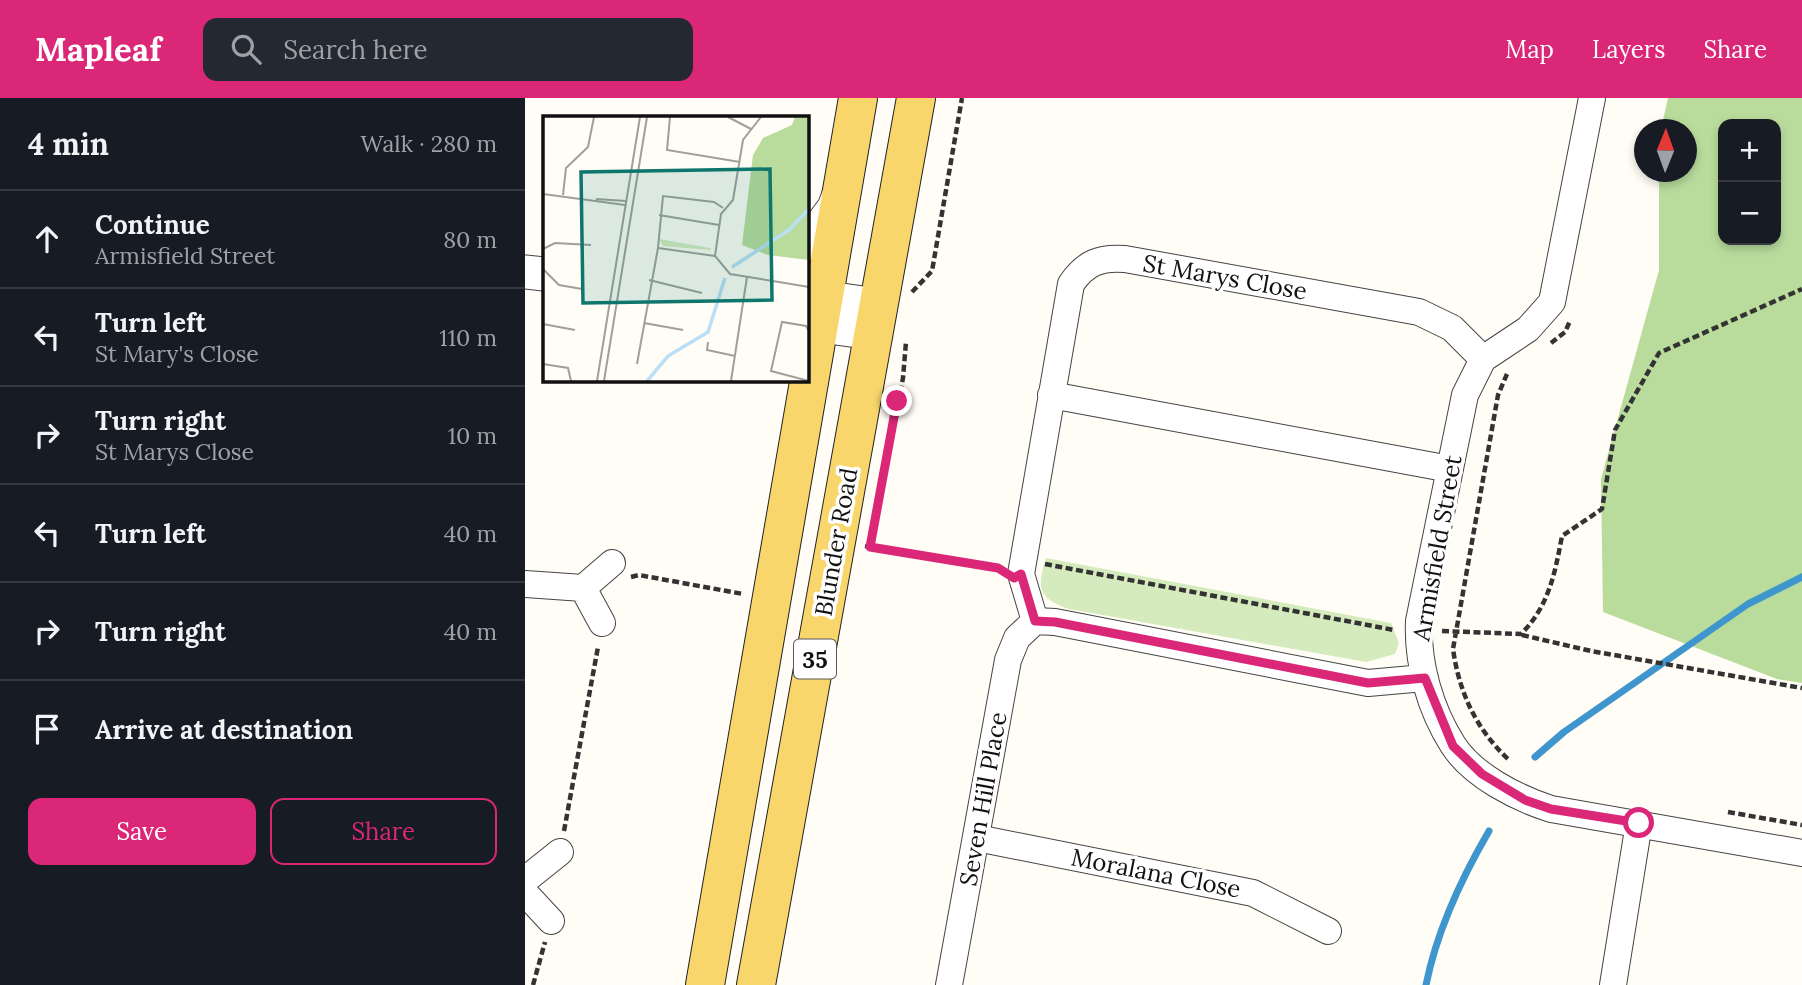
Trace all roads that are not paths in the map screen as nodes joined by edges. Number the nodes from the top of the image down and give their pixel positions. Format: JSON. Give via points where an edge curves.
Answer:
{"nodes":[{"id":1,"x":858,"y":98,"type":"edge"},
{"id":2,"x":916,"y":98,"type":"edge"},
{"id":3,"x":1592,"y":98,"type":"edge"},
{"id":4,"x":842,"y":187,"type":"junction"},
{"id":5,"x":809,"y":241,"type":"edge"},
{"id":6,"x":525,"y":272,"type":"edge"},
{"id":7,"x":543,"y":274,"type":"edge"},
{"id":8,"x":813,"y":310,"type":"edge"},
{"id":9,"x":892,"y":319,"type":"junction"},
{"id":10,"x":809,"y":335,"type":"edge"},
{"id":11,"x":1482,"y":359,"type":"junction"},
{"id":12,"x":801,"y":382,"type":"edge"},
{"id":13,"x":1051,"y":395,"type":"junction"},
{"id":14,"x":1450,"y":469,"type":"junction"},
{"id":15,"x":620,"y":570,"type":"road end"},
{"id":16,"x":525,"y":583,"type":"edge"},
{"id":17,"x":583,"y":588,"type":"junction"},
{"id":18,"x":1035,"y":621,"type":"junction"},
{"id":19,"x":603,"y":623,"type":"road end"},
{"id":20,"x":1425,"y":678,"type":"junction"},
{"id":21,"x":1639,"y":823,"type":"junction"},
{"id":22,"x":977,"y":838,"type":"junction"},
{"id":23,"x":560,"y":852,"type":"road end"},
{"id":24,"x":1802,"y":853,"type":"edge"},
{"id":25,"x":525,"y":880,"type":"edge"},
{"id":26,"x":525,"y":893,"type":"edge"},
{"id":27,"x":551,"y":921,"type":"road end"},
{"id":28,"x":1328,"y":931,"type":"dead end"},
{"id":29,"x":705,"y":985,"type":"edge"},
{"id":30,"x":756,"y":985,"type":"edge"},
{"id":31,"x":949,"y":985,"type":"edge"},
{"id":32,"x":1613,"y":985,"type":"edge"}],
"edges":[{"from":1,"to":4,"type":"main road","number":"35"},
{"from":2,"to":9,"type":"main road","name":"Blunder Road","number":"35"},
{"from":3,"to":11,"type":"street","via":[[1552,302],[1528,329]]},
{"from":4,"to":5,"type":"street","via":[[834,208]]},
{"from":4,"to":8,"type":"main road","number":"35"},
{"from":6,"to":7,"type":"street"},
{"from":8,"to":9,"type":"street"},
{"from":8,"to":10,"type":"main road","number":"35"},
{"from":9,"to":30,"type":"main road","name":"Blunder Road","number":"35","via":[[853,544]]},
{"from":11,"to":13,"type":"street","name":"St Marys Close","via":[[1452,328],[1419,312],[1107,257],[1081,269],[1072,284]]},
{"from":11,"to":14,"type":"street","name":"Armisfield Street","via":[[1465,395]]},
{"from":12,"to":29,"type":"main road","number":"35"},
{"from":13,"to":14,"type":"street"},
{"from":13,"to":18,"type":"street","name":"St Marys Close","via":[[1021,574]]},
{"from":14,"to":20,"type":"street","name":"Armisfield Street","via":[[1419,636]]},
{"from":15,"to":17,"type":"street"},
{"from":16,"to":17,"type":"street"},
{"from":17,"to":19,"type":"street"},
{"from":18,"to":20,"type":"street","via":[[1368,683]]},
{"from":18,"to":22,"type":"street","name":"Seven Hill Place","via":[[1017,638],[1008,660]]},
{"from":20,"to":21,"type":"street","name":"Armisfield Street","via":[[1453,746],[1482,774],[1525,800],[1551,809]]},
{"from":21,"to":24,"type":"street","name":"Armisfield Street"},
{"from":21,"to":32,"type":"street"},
{"from":22,"to":28,"type":"street","name":"Moralana Close","via":[[1253,892]]},
{"from":22,"to":31,"type":"street","name":"Seven Hill Place"},
{"from":23,"to":25,"type":"street"},
{"from":26,"to":27,"type":"street"}]}
